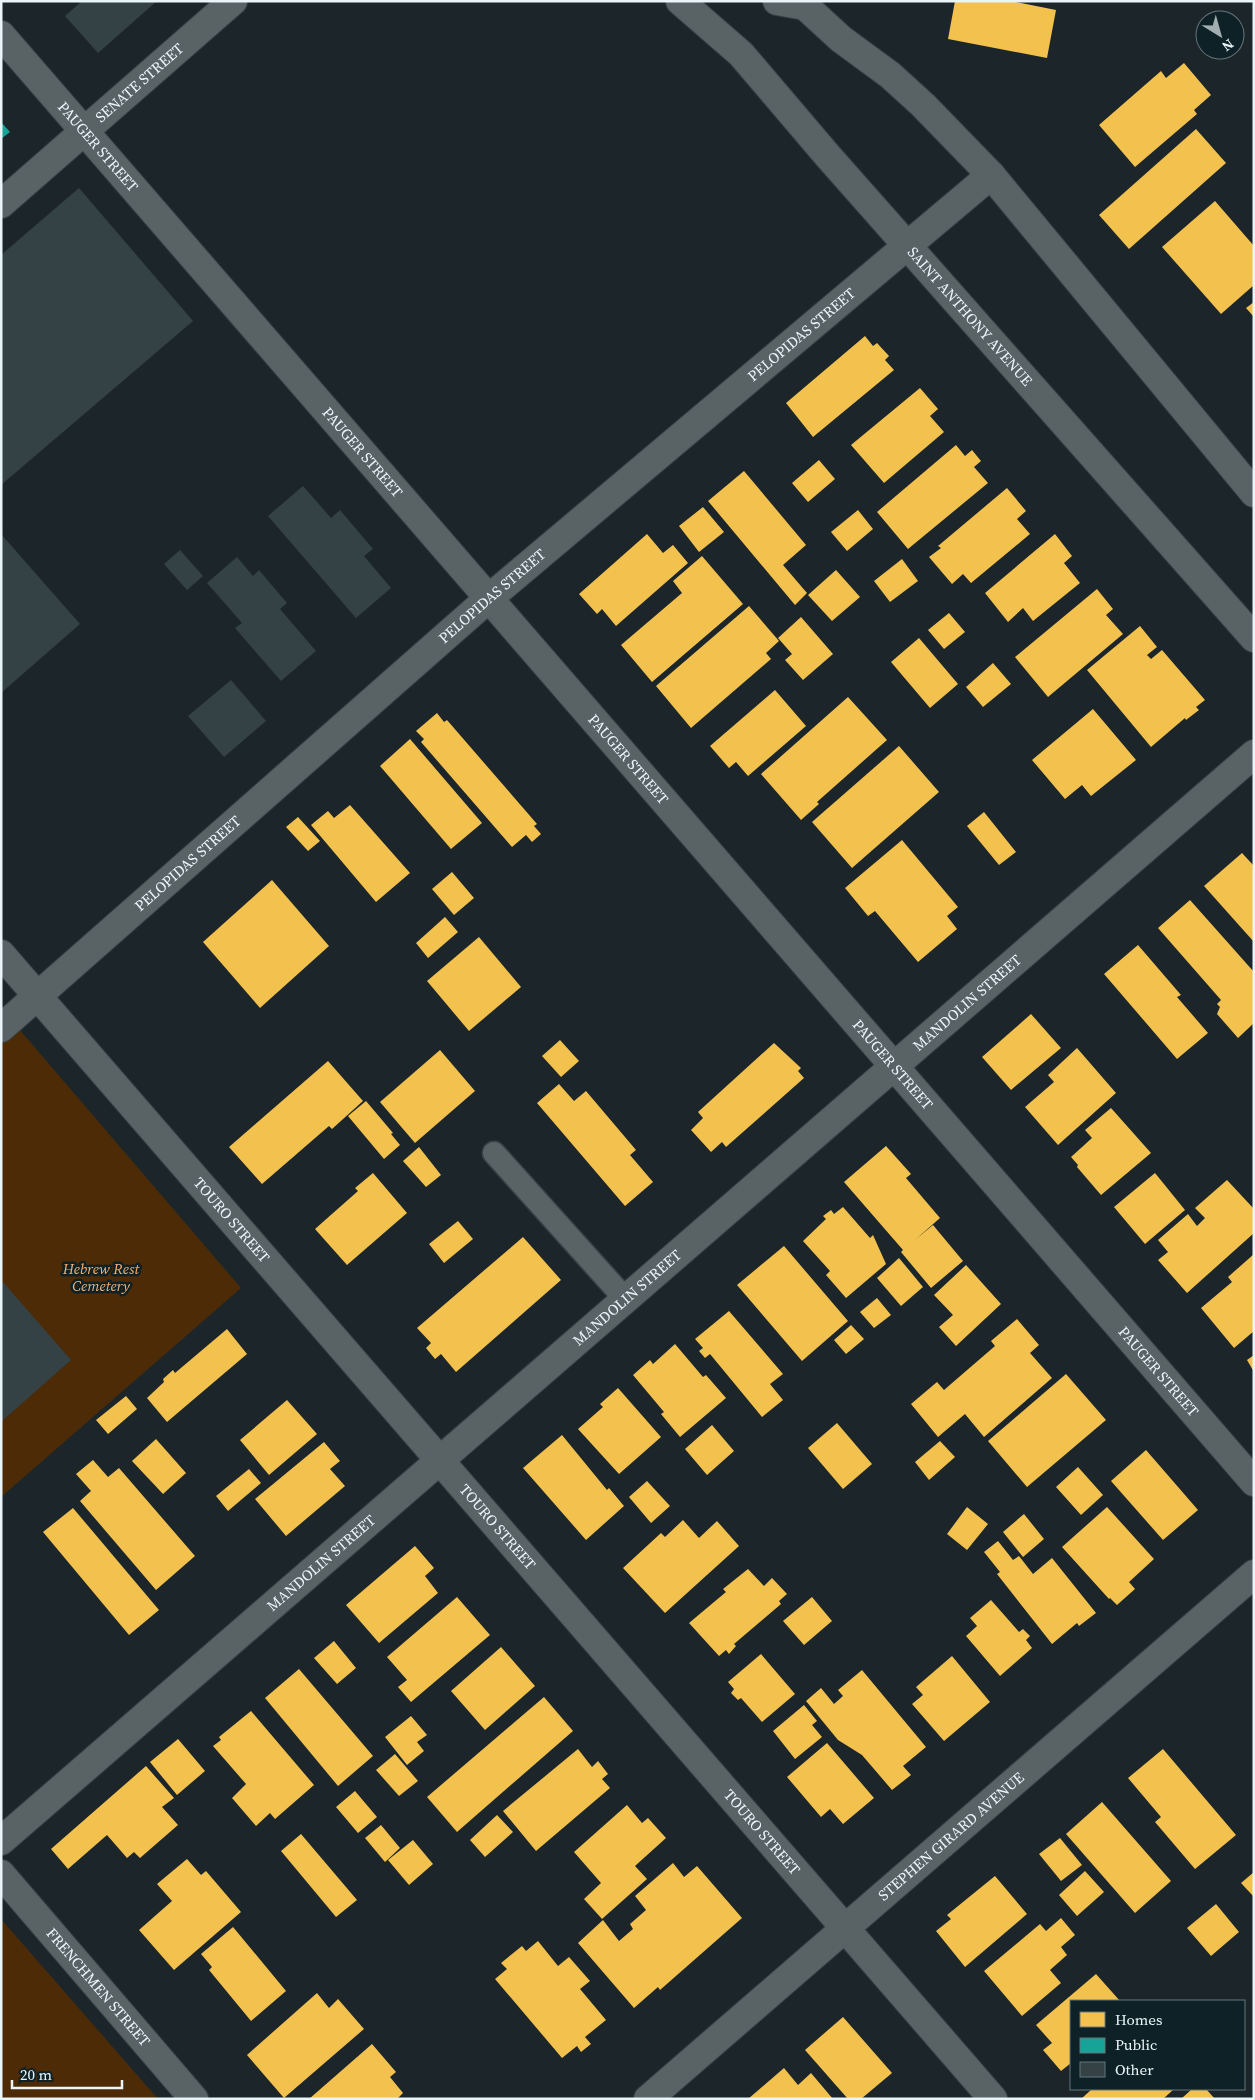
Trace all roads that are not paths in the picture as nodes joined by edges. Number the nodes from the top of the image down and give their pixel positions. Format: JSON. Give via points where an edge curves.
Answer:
{"nodes":[{"id":1,"x":233,"y":1,"type":"edge"},
{"id":2,"x":680,"y":1,"type":"edge"},
{"id":3,"x":777,"y":1,"type":"edge"},
{"id":4,"x":805,"y":4,"type":"edge"},
{"id":5,"x":1,"y":35,"type":"edge"},
{"id":6,"x":84,"y":131,"type":"junction"},
{"id":7,"x":991,"y":175,"type":"junction"},
{"id":8,"x":1,"y":204,"type":"edge"},
{"id":9,"x":906,"y":244,"type":"junction"},
{"id":10,"x":1254,"y":493,"type":"edge"},
{"id":11,"x":488,"y":599,"type":"junction"},
{"id":12,"x":1254,"y":638,"type":"edge"},
{"id":13,"x":1254,"y":754,"type":"edge"},
{"id":14,"x":1,"y":954,"type":"edge"},
{"id":15,"x":38,"y":996,"type":"junction"},
{"id":16,"x":1,"y":1028,"type":"edge"},
{"id":17,"x":894,"y":1069,"type":"junction"},
{"id":18,"x":494,"y":1153,"type":"dead end"},
{"id":19,"x":626,"y":1301,"type":"junction"},
{"id":20,"x":440,"y":1463,"type":"junction"},
{"id":21,"x":1254,"y":1482,"type":"edge"},
{"id":22,"x":1254,"y":1574,"type":"edge"},
{"id":23,"x":1,"y":1841,"type":"edge"},
{"id":24,"x":1,"y":1874,"type":"edge"},
{"id":25,"x":845,"y":1928,"type":"junction"},
{"id":26,"x":194,"y":2099,"type":"edge"},
{"id":27,"x":648,"y":2099,"type":"edge"},
{"id":28,"x":993,"y":2099,"type":"edge"}],
"edges":[{"from":1,"to":6,"type":"street","name":"SENATE STREET"},
{"from":2,"to":9,"type":"street","name":"SAINT ANTHONY AVENUE","via":[[741,54]]},
{"from":3,"to":4,"type":"street"},
{"from":4,"to":7,"type":"street","via":[[841,39],[890,75],[923,105]]},
{"from":5,"to":6,"type":"street","name":"PAUGER STREET"},
{"from":6,"to":8,"type":"street","name":"SENATE STREET"},
{"from":6,"to":11,"type":"street","name":"PAUGER STREET"},
{"from":7,"to":9,"type":"street","name":"PELOPIDAS STREET"},
{"from":7,"to":10,"type":"street"},
{"from":9,"to":11,"type":"street","name":"PELOPIDAS STREET"},
{"from":9,"to":12,"type":"street","name":"SAINT ANTHONY AVENUE"},
{"from":11,"to":15,"type":"street","name":"PELOPIDAS STREET"},
{"from":11,"to":17,"type":"street","name":"PAUGER STREET"},
{"from":13,"to":17,"type":"street","name":"MANDOLIN STREET"},
{"from":14,"to":15,"type":"street","name":"TOURO STREET"},
{"from":15,"to":16,"type":"street","name":"PELOPIDAS STREET"},
{"from":15,"to":20,"type":"street","name":"TOURO STREET"},
{"from":17,"to":19,"type":"street","name":"MANDOLIN STREET"},
{"from":17,"to":21,"type":"street","name":"PAUGER STREET"},
{"from":18,"to":19,"type":"lane"},
{"from":19,"to":20,"type":"street","name":"MANDOLIN STREET"},
{"from":20,"to":23,"type":"street","name":"MANDOLIN STREET"},
{"from":20,"to":25,"type":"street","name":"TOURO STREET"},
{"from":22,"to":25,"type":"street","name":"STEPHEN GIRARD AVENUE"},
{"from":24,"to":26,"type":"street","name":"FRENCHMEN STREET"},
{"from":25,"to":27,"type":"street","name":"STEPHEN GIRARD AVENUE"},
{"from":25,"to":28,"type":"street","name":"TOURO STREET"}]}
